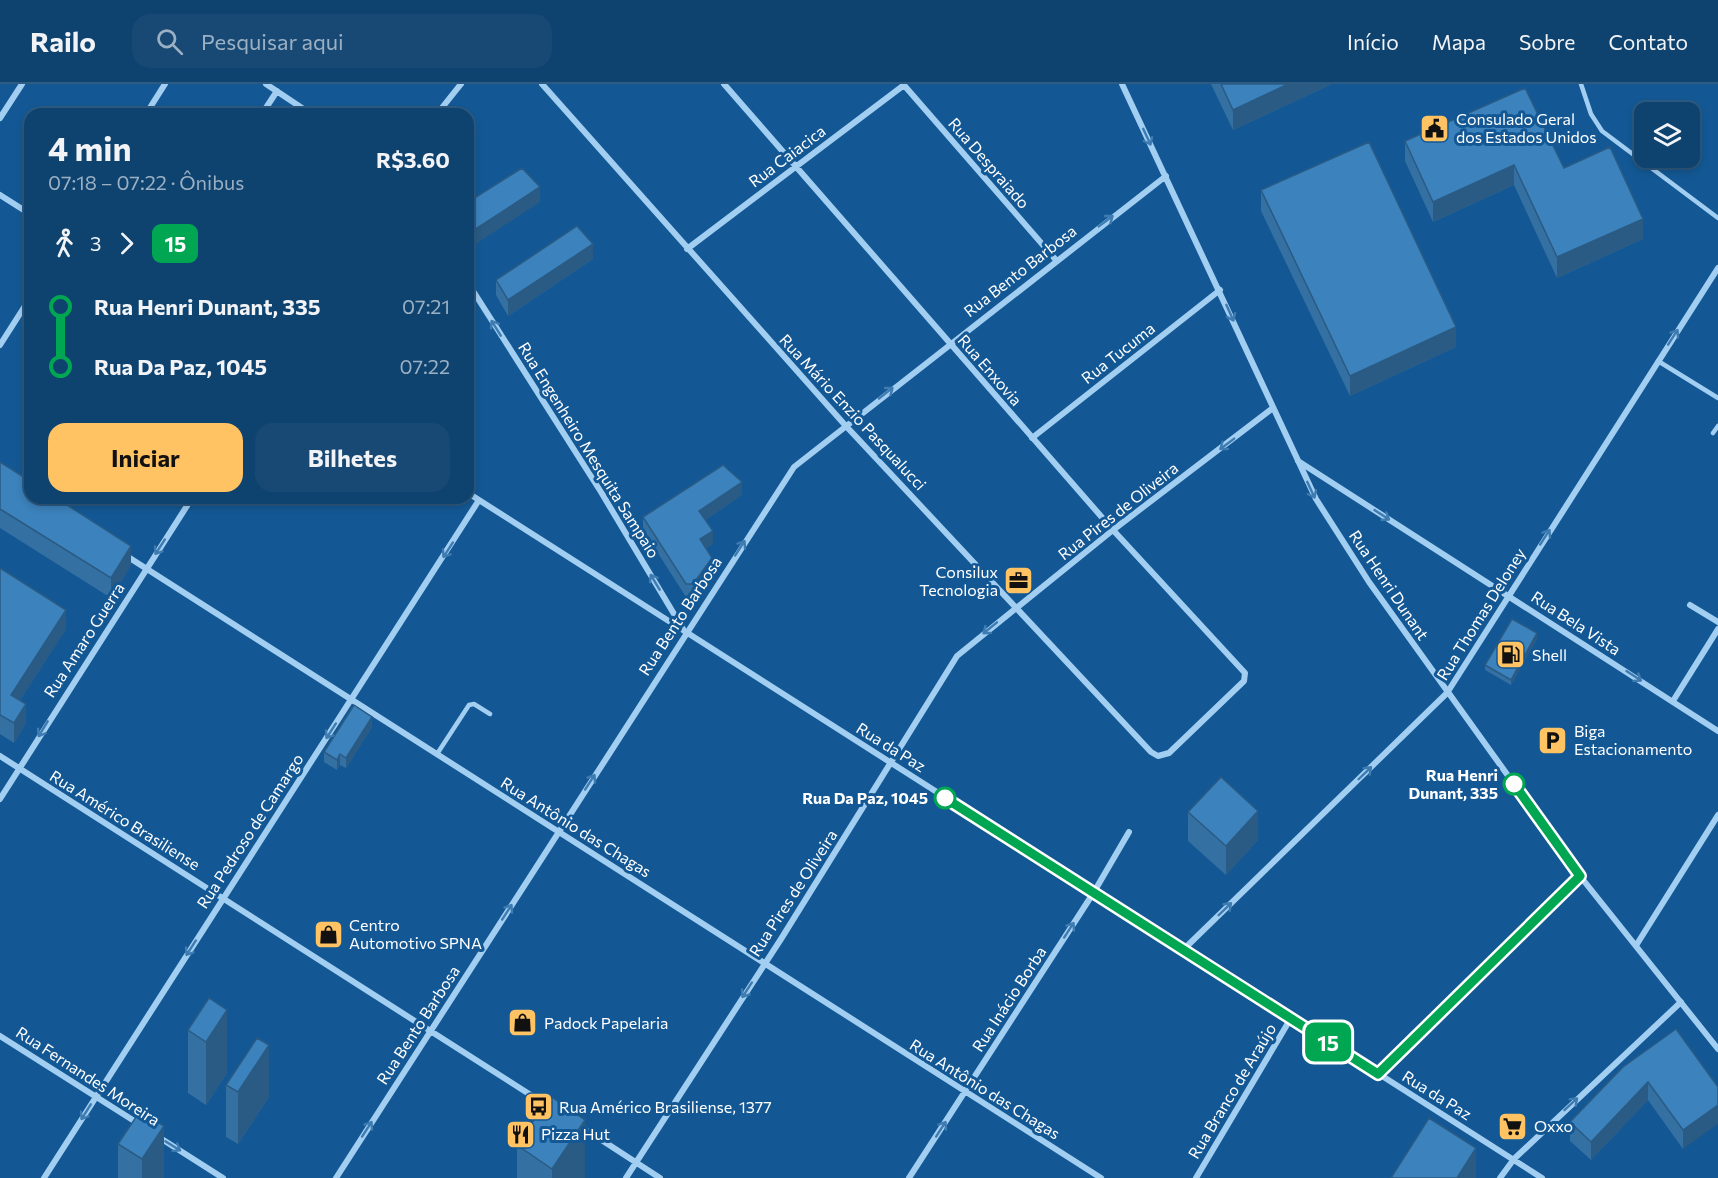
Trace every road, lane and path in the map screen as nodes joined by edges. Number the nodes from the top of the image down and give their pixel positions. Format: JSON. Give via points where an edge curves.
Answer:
{"nodes":[{"id":1,"x":21,"y":84,"type":"edge"},
{"id":2,"x":165,"y":84,"type":"edge"},
{"id":3,"x":266,"y":84,"type":"edge"},
{"id":4,"x":461,"y":84,"type":"edge"},
{"id":5,"x":542,"y":84,"type":"edge"},
{"id":6,"x":724,"y":84,"type":"edge"},
{"id":7,"x":1122,"y":84,"type":"edge"},
{"id":8,"x":1581,"y":84,"type":"edge"},
{"id":9,"x":903,"y":85,"type":"edge"},
{"id":10,"x":277,"y":91,"type":"junction"},
{"id":11,"x":150,"y":108,"type":"edge"},
{"id":12,"x":266,"y":108,"type":"edge"},
{"id":13,"x":302,"y":108,"type":"edge"},
{"id":14,"x":442,"y":108,"type":"edge"},
{"id":15,"x":0,"y":118,"type":"edge"},
{"id":16,"x":794,"y":167,"type":"junction"},
{"id":17,"x":1166,"y":176,"type":"junction"},
{"id":18,"x":0,"y":195,"type":"edge"},
{"id":19,"x":24,"y":210,"type":"edge"},
{"id":20,"x":1718,"y":218,"type":"edge"},
{"id":21,"x":687,"y":249,"type":"junction"},
{"id":22,"x":1056,"y":260,"type":"junction"},
{"id":23,"x":1718,"y":268,"type":"edge"},
{"id":24,"x":1220,"y":290,"type":"junction"},
{"id":25,"x":474,"y":292,"type":"edge"},
{"id":26,"x":24,"y":307,"type":"edge"},
{"id":27,"x":949,"y":343,"type":"junction"},
{"id":28,"x":0,"y":345,"type":"edge"},
{"id":29,"x":1658,"y":362,"type":"junction"},
{"id":30,"x":1718,"y":398,"type":"edge"},
{"id":31,"x":1273,"y":408,"type":"junction"},
{"id":32,"x":845,"y":425,"type":"junction"},
{"id":33,"x":1718,"y":426,"type":"edge"},
{"id":34,"x":1713,"y":433,"type":"dead end"},
{"id":35,"x":1032,"y":438,"type":"junction"},
{"id":36,"x":1297,"y":460,"type":"junction"},
{"id":37,"x":474,"y":496,"type":"edge"},
{"id":38,"x":480,"y":500,"type":"junction"},
{"id":39,"x":188,"y":504,"type":"edge"},
{"id":40,"x":1113,"y":530,"type":"junction"},
{"id":41,"x":119,"y":551,"type":"edge"},
{"id":42,"x":146,"y":568,"type":"junction"},
{"id":43,"x":1508,"y":596,"type":"junction"},
{"id":44,"x":1690,"y":605,"type":"dead end"},
{"id":45,"x":1016,"y":607,"type":"junction"},
{"id":46,"x":1718,"y":622,"type":"edge"},
{"id":47,"x":1718,"y":629,"type":"edge"},
{"id":48,"x":685,"y":632,"type":"junction"},
{"id":49,"x":1448,"y":693,"type":"junction"},
{"id":50,"x":352,"y":699,"type":"junction"},
{"id":51,"x":1673,"y":701,"type":"junction"},
{"id":52,"x":490,"y":714,"type":"dead end"},
{"id":53,"x":1718,"y":730,"type":"edge"},
{"id":54,"x":1151,"y":752,"type":"joint"},
{"id":55,"x":437,"y":754,"type":"junction"},
{"id":56,"x":0,"y":756,"type":"edge"},
{"id":57,"x":891,"y":764,"type":"junction"},
{"id":58,"x":19,"y":768,"type":"junction"},
{"id":59,"x":0,"y":798,"type":"edge"},
{"id":60,"x":1718,"y":815,"type":"edge"},
{"id":61,"x":558,"y":831,"type":"junction"},
{"id":62,"x":1129,"y":832,"type":"dead end"},
{"id":63,"x":1580,"y":876,"type":"junction"},
{"id":64,"x":1094,"y":892,"type":"junction"},
{"id":65,"x":223,"y":897,"type":"junction"},
{"id":66,"x":1637,"y":944,"type":"junction"},
{"id":67,"x":1182,"y":950,"type":"junction"},
{"id":68,"x":765,"y":963,"type":"junction"},
{"id":69,"x":1680,"y":1002,"type":"junction"},
{"id":70,"x":1291,"y":1018,"type":"junction"},
{"id":71,"x":430,"y":1031,"type":"junction"},
{"id":72,"x":0,"y":1036,"type":"edge"},
{"id":73,"x":1718,"y":1049,"type":"edge"},
{"id":74,"x":1378,"y":1074,"type":"junction"},
{"id":75,"x":965,"y":1092,"type":"junction"},
{"id":76,"x":95,"y":1097,"type":"junction"},
{"id":77,"x":555,"y":1110,"type":"edge"},
{"id":78,"x":574,"y":1123,"type":"edge"},
{"id":79,"x":144,"y":1128,"type":"edge"},
{"id":80,"x":154,"y":1134,"type":"edge"},
{"id":81,"x":1514,"y":1159,"type":"junction"},
{"id":82,"x":636,"y":1162,"type":"junction"},
{"id":83,"x":44,"y":1178,"type":"edge"},
{"id":84,"x":223,"y":1178,"type":"edge"},
{"id":85,"x":336,"y":1178,"type":"edge"},
{"id":86,"x":626,"y":1178,"type":"edge"},
{"id":87,"x":660,"y":1178,"type":"edge"},
{"id":88,"x":909,"y":1178,"type":"edge"},
{"id":89,"x":1101,"y":1178,"type":"edge"},
{"id":90,"x":1196,"y":1178,"type":"edge"},
{"id":91,"x":1500,"y":1178,"type":"edge"},
{"id":92,"x":1542,"y":1178,"type":"edge"}],
"edges":[{"from":1,"to":15,"type":"street"},
{"from":2,"to":11,"type":"street"},
{"from":3,"to":10,"type":"street"},
{"from":4,"to":14,"type":"street"},
{"from":5,"to":21,"type":"street","name":"Rua Mário Enzio Pasqualucci"},
{"from":6,"to":16,"type":"street","name":"Rua Enxovia"},
{"from":7,"to":17,"type":"street","name":"Rua Henri Dunant","one_way":true},
{"from":8,"to":20,"type":"lane","via":[[1591,114],[1602,130]]},
{"from":9,"to":16,"type":"street","name":"Rua Caiacica"},
{"from":9,"to":22,"type":"street","name":"Rua Despraiado"},
{"from":10,"to":12,"type":"street"},
{"from":10,"to":13,"type":"street"},
{"from":16,"to":21,"type":"street","name":"Rua Caiacica"},
{"from":16,"to":27,"type":"street","name":"Rua Enxovia"},
{"from":22,"to":17,"type":"street","name":"Rua Bento Barbosa","one_way":true},
{"from":17,"to":24,"type":"street","name":"Rua Henri Dunant"},
{"from":18,"to":19,"type":"street"},
{"from":21,"to":32,"type":"street","name":"Rua Mário Enzio Pasqualucci"},
{"from":22,"to":27,"type":"street","name":"Rua Bento Barbosa"},
{"from":29,"to":23,"type":"street","name":"Rua Thomas Deloney","one_way":true},
{"from":24,"to":31,"type":"street","name":"Rua Henri Dunant","one_way":true},
{"from":24,"to":35,"type":"street","name":"Rua Tucuma"},
{"from":48,"to":25,"type":"street","name":"Rua Engenheiro Mesquita Sampaio","one_way":true},
{"from":26,"to":28,"type":"street"},
{"from":32,"to":27,"type":"street","name":"Rua Bento Barbosa","one_way":true},
{"from":27,"to":35,"type":"street","name":"Rua Enxovia"},
{"from":29,"to":30,"type":"lane"},
{"from":43,"to":29,"type":"street","name":"Rua Thomas Deloney","one_way":true},
{"from":31,"to":36,"type":"street","name":"Rua Henri Dunant"},
{"from":31,"to":40,"type":"street","name":"Rua Pires de Oliveira","one_way":true},
{"from":32,"to":45,"type":"street","name":"Rua Mário Enzio Pasqualucci"},
{"from":48,"to":32,"type":"street","name":"Rua Bento Barbosa","one_way":true,"via":[[794,467]]},
{"from":33,"to":34,"type":"lane"},
{"from":35,"to":40,"type":"street","name":"Rua Enxovia"},
{"from":36,"to":43,"type":"street","name":"Rua Bela Vista","one_way":true},
{"from":36,"to":49,"type":"street","name":"Rua Henri Dunant","one_way":true,"via":[[1316,500],[1357,564]]},
{"from":37,"to":38,"type":"street","name":"Rua da Paz"},
{"from":38,"to":48,"type":"street","name":"Rua da Paz"},
{"from":38,"to":50,"type":"street","name":"Rua Pedroso de Camargo","one_way":true},
{"from":39,"to":42,"type":"street","name":"Rua Amaro Guerra","one_way":true},
{"from":40,"to":45,"type":"street","name":"Rua Pires de Oliveira"},
{"from":40,"to":54,"type":"street","name":"Rua Enxovia","via":[[1245,673],[1244,681],[1169,753],[1158,756]]},
{"from":41,"to":42,"type":"street","name":"Rua Antônio das Chagas"},
{"from":42,"to":50,"type":"street","name":"Rua Antônio das Chagas"},
{"from":42,"to":58,"type":"street","name":"Rua Amaro Guerra","one_way":true},
{"from":43,"to":49,"type":"street","name":"Rua Thomas Deloney"},
{"from":43,"to":51,"type":"street","name":"Rua Bela Vista","one_way":true},
{"from":44,"to":46,"type":"street"},
{"from":45,"to":54,"type":"street","name":"Rua Mário Enzio Pasqualucci"},
{"from":45,"to":57,"type":"street","name":"Rua Pires de Oliveira","one_way":true,"via":[[957,656]]},
{"from":47,"to":51,"type":"street"},
{"from":48,"to":57,"type":"street","name":"Rua da Paz"},
{"from":61,"to":48,"type":"street","name":"Rua Bento Barbosa","one_way":true},
{"from":49,"to":63,"type":"street","name":"Rua Henri Dunant"},
{"from":67,"to":49,"type":"street","name":"Rua Thomas Deloney","one_way":true},
{"from":50,"to":55,"type":"street","name":"Rua Antônio das Chagas"},
{"from":50,"to":65,"type":"street","name":"Rua Pedroso de Camargo","one_way":true},
{"from":51,"to":53,"type":"street","name":"Rua Bela Vista"},
{"from":52,"to":55,"type":"lane","via":[[469,705]]},
{"from":55,"to":61,"type":"street","name":"Rua Antônio das Chagas"},
{"from":56,"to":58,"type":"street","name":"Rua Américo Brasiliense"},
{"from":57,"to":64,"type":"street","name":"Rua da Paz"},
{"from":57,"to":68,"type":"street","name":"Rua Pires de Oliveira"},
{"from":58,"to":59,"type":"street","name":"Rua Amaro Guerra"},
{"from":58,"to":65,"type":"street","name":"Rua Américo Brasiliense"},
{"from":60,"to":66,"type":"street"},
{"from":61,"to":68,"type":"street","name":"Rua Antônio das Chagas"},
{"from":71,"to":61,"type":"street","name":"Rua Bento Barbosa","one_way":true},
{"from":62,"to":64,"type":"street","name":"Rua Inácio Borba"},
{"from":63,"to":66,"type":"street","name":"Rua Henri Dunant"},
{"from":63,"to":74,"type":"street"},
{"from":64,"to":67,"type":"street","name":"Rua da Paz"},
{"from":75,"to":64,"type":"street","name":"Rua Inácio Borba","one_way":true},
{"from":65,"to":71,"type":"street","name":"Rua Américo Brasiliense"},
{"from":65,"to":76,"type":"street","name":"Rua Pedroso de Camargo","one_way":true},
{"from":66,"to":69,"type":"street","name":"Rua Henri Dunant"},
{"from":67,"to":70,"type":"street","name":"Rua da Paz"},
{"from":68,"to":75,"type":"street","name":"Rua Antônio das Chagas"},
{"from":68,"to":82,"type":"street","name":"Rua Pires de Oliveira","one_way":true},
{"from":69,"to":73,"type":"street","name":"Rua Henri Dunant"},
{"from":81,"to":69,"type":"street","one_way":true},
{"from":70,"to":74,"type":"street","name":"Rua da Paz"},
{"from":70,"to":90,"type":"street","name":"Rua Branco de Araújo"},
{"from":71,"to":77,"type":"street","name":"Rua Américo Brasiliense"},
{"from":85,"to":71,"type":"street","name":"Rua Bento Barbosa","one_way":true},
{"from":72,"to":76,"type":"street","name":"Rua Fernandes Moreira"},
{"from":74,"to":81,"type":"street","name":"Rua da Paz"},
{"from":88,"to":75,"type":"street","name":"Rua Inácio Borba","one_way":true},
{"from":75,"to":89,"type":"street","name":"Rua Antônio das Chagas"},
{"from":76,"to":79,"type":"street","name":"Rua Fernandes Moreira"},
{"from":76,"to":83,"type":"street","name":"Rua Pedroso de Camargo","one_way":true},
{"from":78,"to":82,"type":"street"},
{"from":80,"to":84,"type":"street","name":"Rua Fernandes Moreira","one_way":true},
{"from":81,"to":91,"type":"street"},
{"from":81,"to":92,"type":"street","name":"Rua da Paz"},
{"from":82,"to":86,"type":"street","name":"Rua Pires de Oliveira"},
{"from":82,"to":87,"type":"street"}]}
